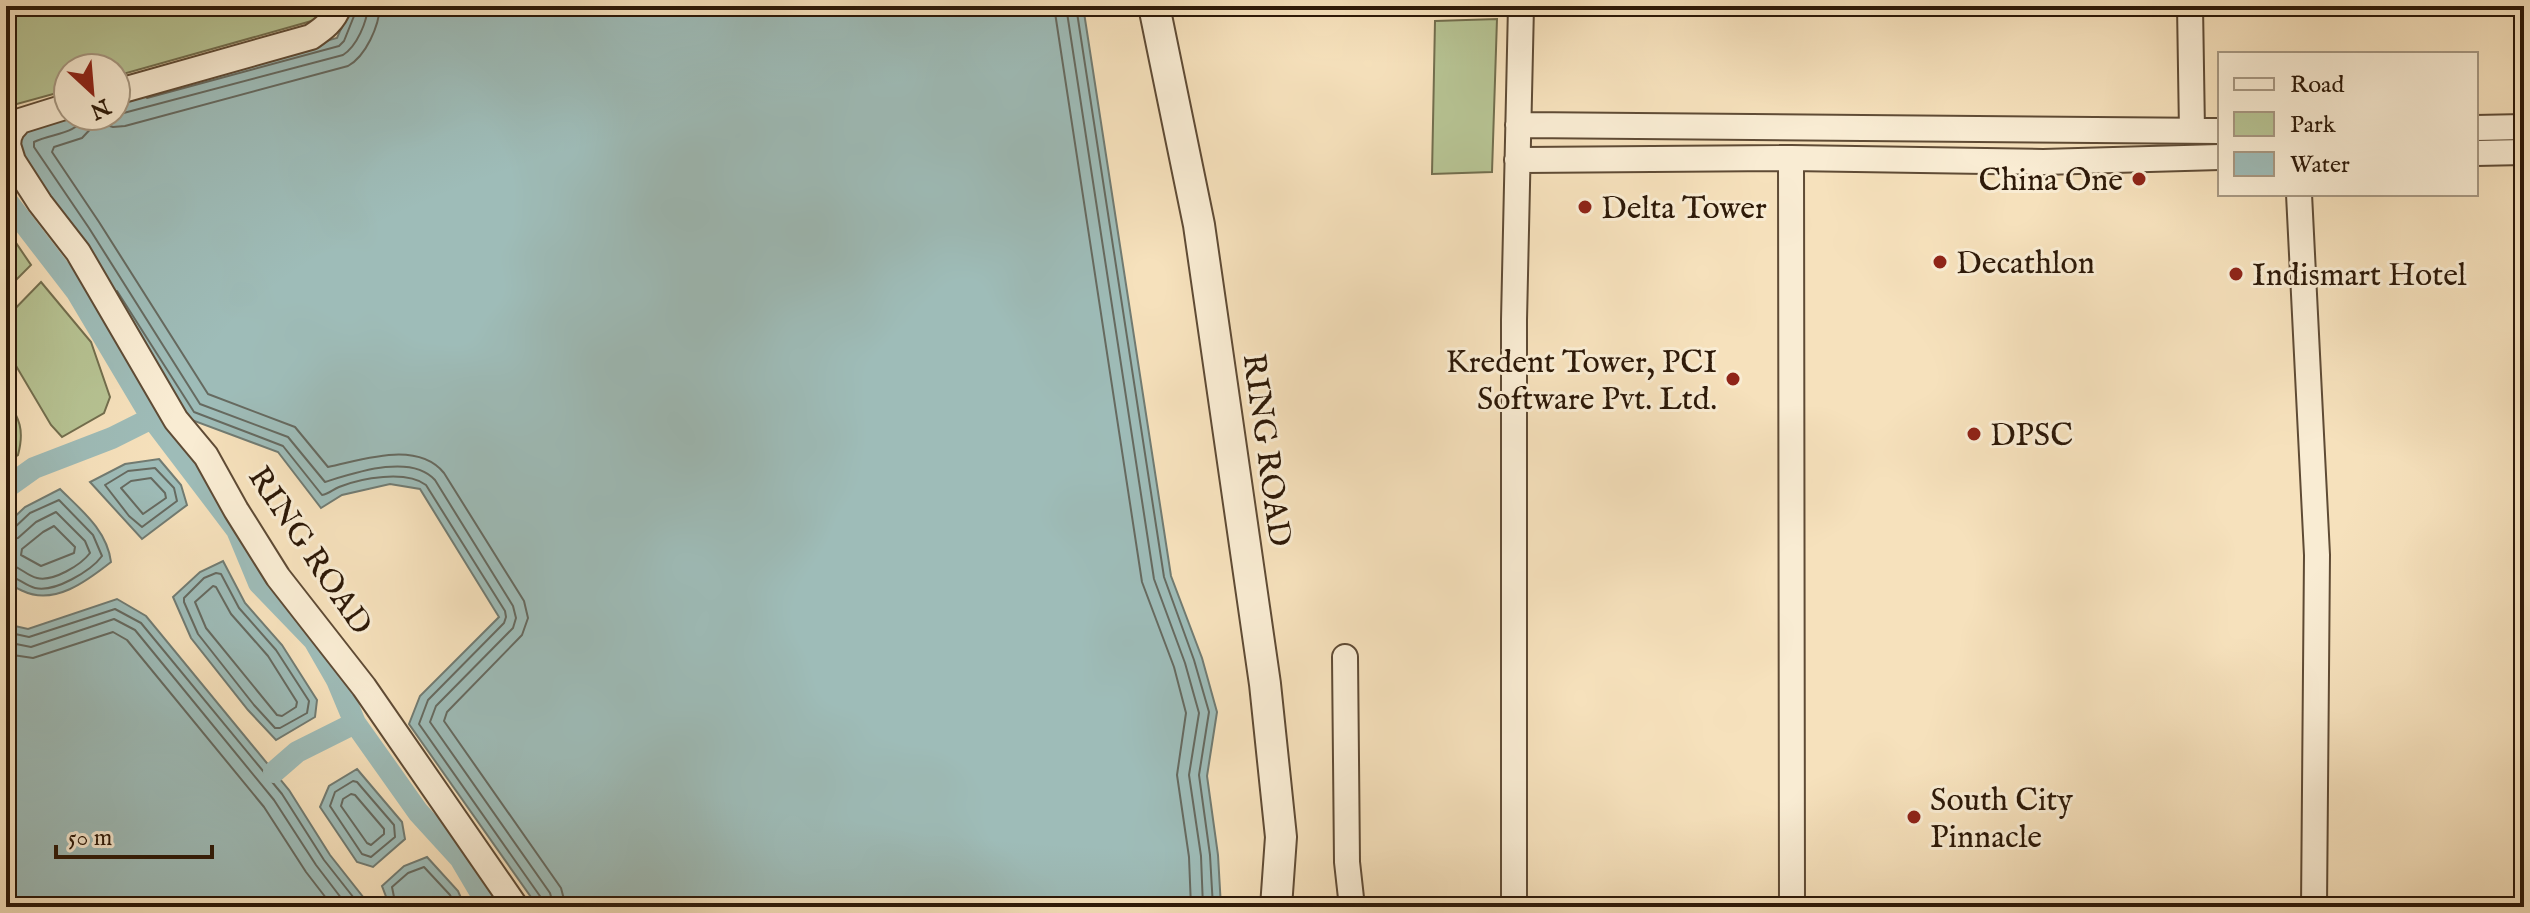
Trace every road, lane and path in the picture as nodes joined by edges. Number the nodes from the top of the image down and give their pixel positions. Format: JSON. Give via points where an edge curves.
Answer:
{"nodes":[{"id":1,"x":339,"y":6,"type":"edge"},
{"id":2,"x":1154,"y":6,"type":"edge"},
{"id":3,"x":1521,"y":6,"type":"edge"},
{"id":4,"x":2190,"y":6,"type":"edge"},
{"id":5,"x":132,"y":87,"type":"edge"},
{"id":6,"x":52,"y":111,"type":"edge"},
{"id":7,"x":1518,"y":125,"type":"junction"},
{"id":8,"x":2524,"y":127,"type":"edge"},
{"id":9,"x":2478,"y":128,"type":"edge"},
{"id":10,"x":2192,"y":131,"type":"junction"},
{"id":11,"x":2218,"y":131,"type":"edge"},
{"id":12,"x":2524,"y":152,"type":"edge"},
{"id":13,"x":2478,"y":153,"type":"edge"},
{"id":14,"x":2218,"y":157,"type":"edge"},
{"id":15,"x":1791,"y":158,"type":"junction"},
{"id":16,"x":1517,"y":160,"type":"junction"},
{"id":17,"x":2299,"y":196,"type":"edge"},
{"id":18,"x":1345,"y":657,"type":"dead end"},
{"id":19,"x":516,"y":907,"type":"edge"},
{"id":20,"x":1276,"y":907,"type":"edge"},
{"id":21,"x":1352,"y":907,"type":"edge"},
{"id":22,"x":1514,"y":907,"type":"edge"},
{"id":23,"x":1792,"y":907,"type":"edge"},
{"id":24,"x":2314,"y":907,"type":"edge"}],
"edges":[{"from":1,"to":5,"type":"street","via":[[311,37]]},
{"from":2,"to":20,"type":"street","name":"RING ROAD","via":[[1199,225],[1265,684],[1281,837]]},
{"from":3,"to":7,"type":"street"},
{"from":4,"to":10,"type":"street"},
{"from":6,"to":19,"type":"street","name":"RING ROAD","via":[[20,121],[12,130],[9,153],[26,184],[102,291],[176,420],[206,456],[278,577],[364,687]]},
{"from":7,"to":10,"type":"street"},
{"from":7,"to":16,"type":"street"},
{"from":8,"to":9,"type":"street"},
{"from":10,"to":11,"type":"street"},
{"from":12,"to":13,"type":"street"},
{"from":14,"to":15,"type":"street","via":[[2043,162]]},
{"from":15,"to":16,"type":"street"},
{"from":15,"to":23,"type":"street"},
{"from":16,"to":22,"type":"street"},
{"from":17,"to":24,"type":"street","via":[[2317,555]]},
{"from":18,"to":21,"type":"street"}]}
